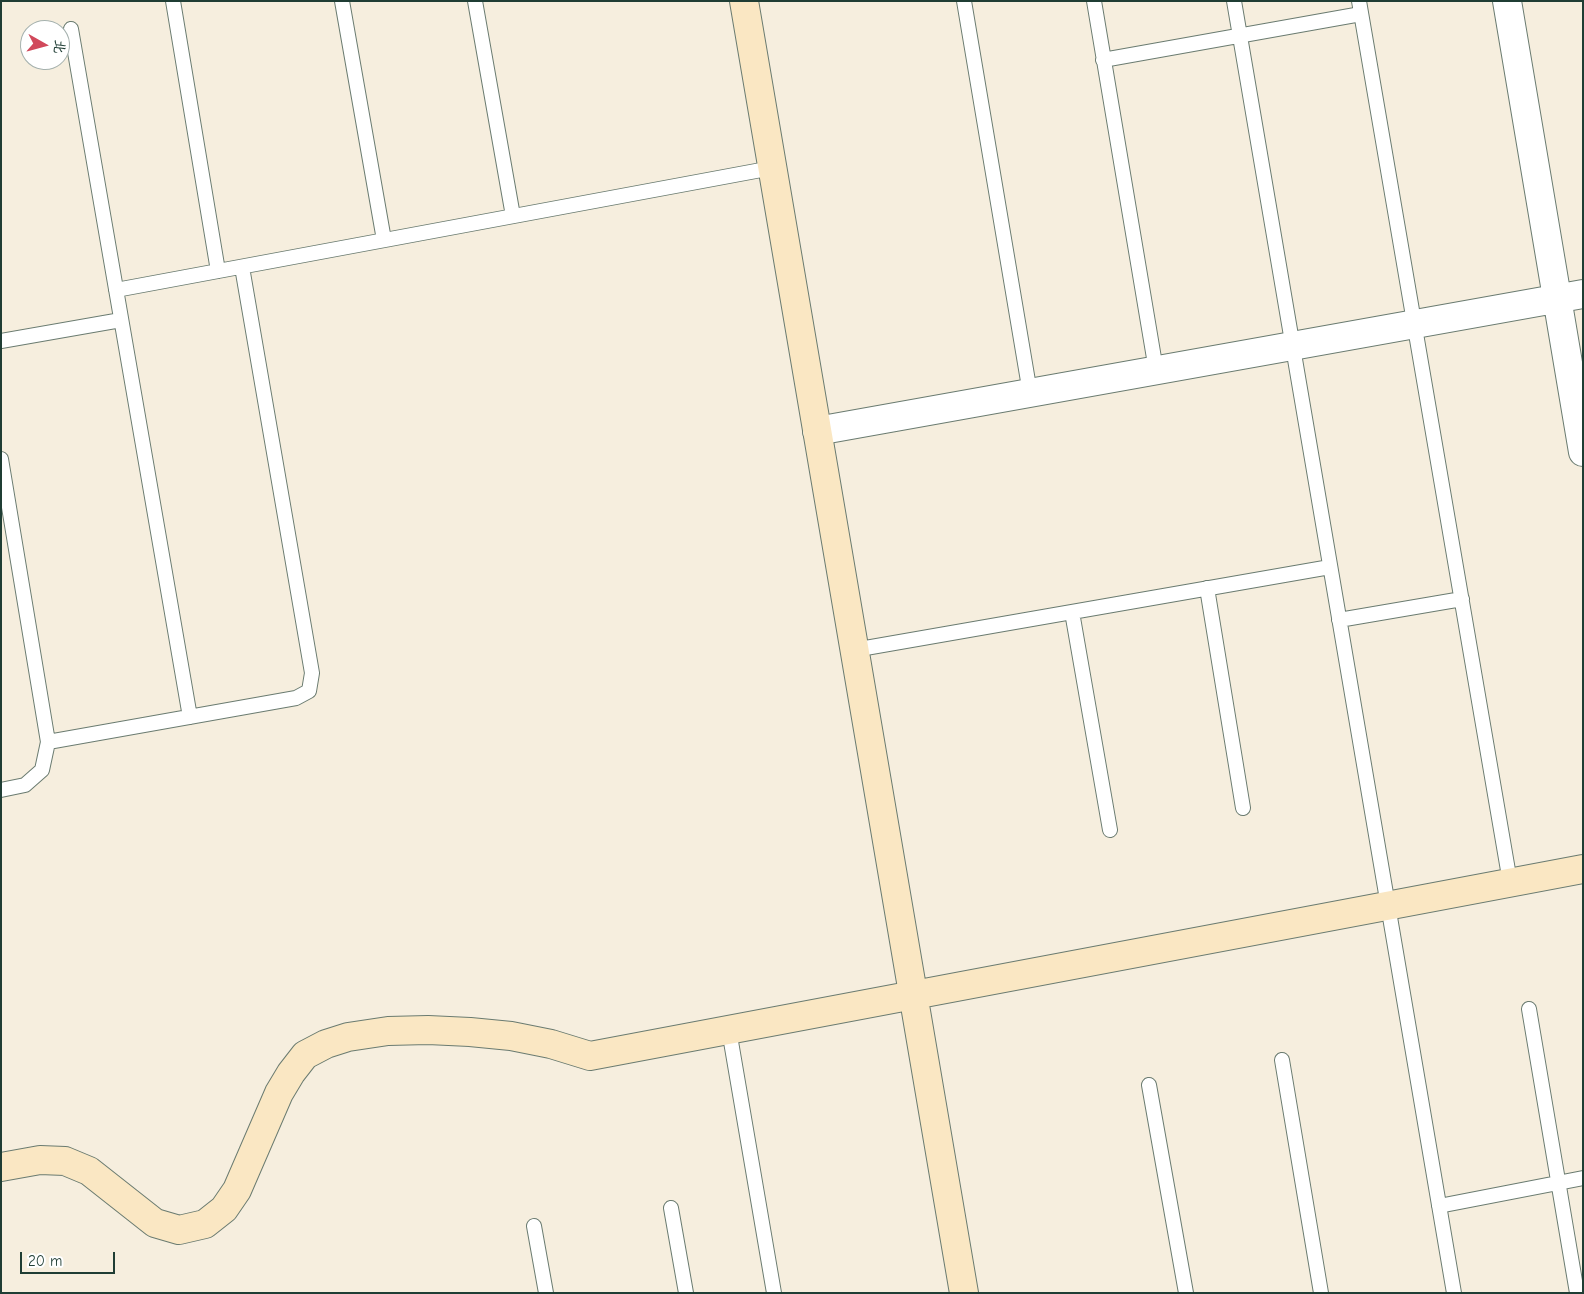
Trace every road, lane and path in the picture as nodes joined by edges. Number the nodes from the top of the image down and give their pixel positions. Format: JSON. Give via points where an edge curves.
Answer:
{"nodes":[{"id":1,"x":173,"y":1,"type":"edge"},
{"id":2,"x":342,"y":1,"type":"edge"},
{"id":3,"x":475,"y":1,"type":"edge"},
{"id":4,"x":744,"y":1,"type":"edge"},
{"id":5,"x":964,"y":1,"type":"edge"},
{"id":6,"x":1094,"y":1,"type":"edge"},
{"id":7,"x":1234,"y":1,"type":"edge"},
{"id":8,"x":1506,"y":1,"type":"edge"},
{"id":9,"x":1360,"y":8,"type":"edge"},
{"id":10,"x":70,"y":30,"type":"dead end"},
{"id":11,"x":1240,"y":35,"type":"junction"},
{"id":12,"x":1103,"y":60,"type":"junction"},
{"id":13,"x":772,"y":168,"type":"junction"},
{"id":14,"x":513,"y":216,"type":"junction"},
{"id":15,"x":384,"y":240,"type":"junction"},
{"id":16,"x":242,"y":267,"type":"junction"},
{"id":17,"x":218,"y":271,"type":"junction"},
{"id":18,"x":116,"y":290,"type":"junction"},
{"id":19,"x":1570,"y":296,"type":"edge"},
{"id":20,"x":121,"y":320,"type":"junction"},
{"id":21,"x":1414,"y":323,"type":"junction"},
{"id":22,"x":1,"y":341,"type":"edge"},
{"id":23,"x":1292,"y":345,"type":"junction"},
{"id":24,"x":1156,"y":370,"type":"junction"},
{"id":25,"x":1030,"y":393,"type":"junction"},
{"id":26,"x":817,"y":431,"type":"junction"},
{"id":27,"x":1583,"y":452,"type":"edge"},
{"id":28,"x":1,"y":459,"type":"edge"},
{"id":29,"x":1330,"y":568,"type":"junction"},
{"id":30,"x":1207,"y":588,"type":"junction"},
{"id":31,"x":1462,"y":599,"type":"junction"},
{"id":32,"x":1072,"y":612,"type":"junction"},
{"id":33,"x":1339,"y":620,"type":"junction"},
{"id":34,"x":854,"y":650,"type":"junction"},
{"id":35,"x":190,"y":717,"type":"junction"},
{"id":36,"x":48,"y":742,"type":"junction"},
{"id":37,"x":1,"y":790,"type":"edge"},
{"id":38,"x":1243,"y":808,"type":"dead end"},
{"id":39,"x":1110,"y":830,"type":"dead end"},
{"id":40,"x":1583,"y":868,"type":"edge"},
{"id":41,"x":1510,"y":882,"type":"junction"},
{"id":42,"x":1388,"y":905,"type":"junction"},
{"id":43,"x":913,"y":995,"type":"junction"},
{"id":44,"x":1529,"y":1009,"type":"dead end"},
{"id":45,"x":728,"y":1030,"type":"junction"},
{"id":46,"x":1282,"y":1060,"type":"dead end"},
{"id":47,"x":1149,"y":1085,"type":"dead end"},
{"id":48,"x":1,"y":1167,"type":"edge"},
{"id":49,"x":1583,"y":1178,"type":"edge"},
{"id":50,"x":1558,"y":1182,"type":"junction"},
{"id":51,"x":1439,"y":1206,"type":"junction"},
{"id":52,"x":671,"y":1208,"type":"dead end"},
{"id":53,"x":534,"y":1226,"type":"dead end"},
{"id":54,"x":546,"y":1293,"type":"edge"},
{"id":55,"x":686,"y":1293,"type":"edge"},
{"id":56,"x":774,"y":1293,"type":"edge"},
{"id":57,"x":964,"y":1293,"type":"edge"},
{"id":58,"x":1186,"y":1293,"type":"edge"},
{"id":59,"x":1321,"y":1293,"type":"edge"},
{"id":60,"x":1454,"y":1293,"type":"edge"},
{"id":61,"x":1577,"y":1293,"type":"edge"}],
"edges":[{"from":1,"to":17,"type":"lane"},
{"from":2,"to":15,"type":"lane"},
{"from":3,"to":14,"type":"lane"},
{"from":4,"to":13,"type":"street"},
{"from":5,"to":25,"type":"lane"},
{"from":6,"to":12,"type":"lane"},
{"from":7,"to":11,"type":"lane"},
{"from":8,"to":19,"type":"street"},
{"from":9,"to":11,"type":"lane"},
{"from":9,"to":21,"type":"lane"},
{"from":10,"to":18,"type":"lane"},
{"from":11,"to":12,"type":"lane"},
{"from":11,"to":23,"type":"lane"},
{"from":12,"to":24,"type":"lane"},
{"from":13,"to":14,"type":"lane"},
{"from":13,"to":26,"type":"street"},
{"from":14,"to":15,"type":"lane"},
{"from":15,"to":16,"type":"lane"},
{"from":16,"to":17,"type":"lane"},
{"from":16,"to":35,"type":"lane","via":[[312,673],[309,691],[296,698]]},
{"from":17,"to":18,"type":"lane"},
{"from":18,"to":20,"type":"lane"},
{"from":19,"to":21,"type":"street"},
{"from":19,"to":27,"type":"street"},
{"from":20,"to":22,"type":"lane"},
{"from":20,"to":35,"type":"lane"},
{"from":21,"to":23,"type":"street"},
{"from":21,"to":31,"type":"lane"},
{"from":23,"to":24,"type":"street"},
{"from":23,"to":29,"type":"lane"},
{"from":24,"to":25,"type":"street"},
{"from":25,"to":26,"type":"street"},
{"from":26,"to":34,"type":"street"},
{"from":28,"to":36,"type":"lane"},
{"from":29,"to":30,"type":"lane"},
{"from":29,"to":33,"type":"lane"},
{"from":30,"to":32,"type":"lane"},
{"from":30,"to":38,"type":"lane"},
{"from":31,"to":33,"type":"lane"},
{"from":31,"to":41,"type":"lane"},
{"from":32,"to":34,"type":"lane"},
{"from":32,"to":39,"type":"lane"},
{"from":33,"to":42,"type":"lane"},
{"from":34,"to":43,"type":"street"},
{"from":35,"to":36,"type":"lane"},
{"from":36,"to":37,"type":"lane","via":[[42,770],[25,785]]},
{"from":40,"to":41,"type":"street"},
{"from":41,"to":42,"type":"street"},
{"from":42,"to":43,"type":"street"},
{"from":42,"to":51,"type":"lane"},
{"from":43,"to":45,"type":"street"},
{"from":43,"to":57,"type":"street"},
{"from":44,"to":50,"type":"lane"},
{"from":45,"to":48,"type":"street","via":[[590,1056],[519,1038],[428,1030],[388,1031],[326,1044],[305,1055],[291,1073],[279,1093],[238,1190],[224,1209],[205,1224],[179,1230],[155,1223],[89,1171],[65,1161],[40,1160]]},
{"from":45,"to":56,"type":"lane"},
{"from":46,"to":59,"type":"lane"},
{"from":47,"to":58,"type":"lane"},
{"from":49,"to":50,"type":"lane"},
{"from":50,"to":51,"type":"lane"},
{"from":50,"to":61,"type":"lane"},
{"from":51,"to":60,"type":"lane"},
{"from":52,"to":55,"type":"lane"},
{"from":53,"to":54,"type":"lane"}]}
